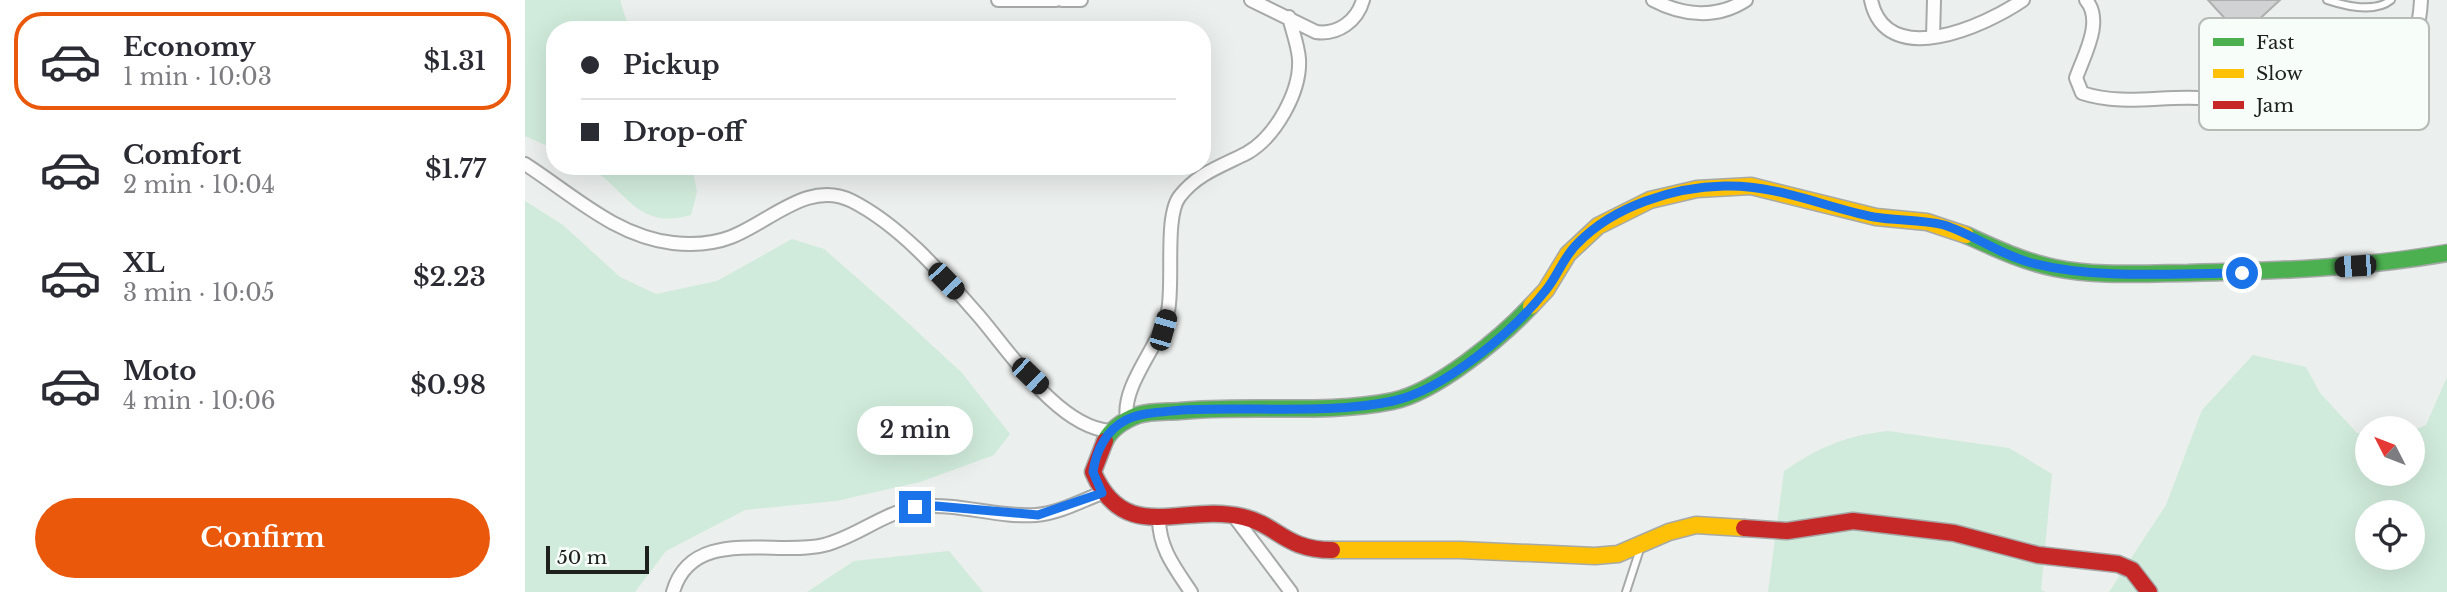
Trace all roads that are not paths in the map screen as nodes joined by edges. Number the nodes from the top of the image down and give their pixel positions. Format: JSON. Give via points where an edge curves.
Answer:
{"nodes":[{"id":1,"x":998,"y":0,"type":"edge"},
{"id":2,"x":1056,"y":0,"type":"edge"},
{"id":3,"x":1062,"y":0,"type":"edge"},
{"id":4,"x":1081,"y":0,"type":"edge"},
{"id":5,"x":1251,"y":0,"type":"edge"},
{"id":6,"x":1363,"y":0,"type":"edge"},
{"id":7,"x":1653,"y":0,"type":"edge"},
{"id":8,"x":1746,"y":0,"type":"edge"},
{"id":9,"x":1871,"y":0,"type":"edge"},
{"id":10,"x":1934,"y":0,"type":"edge"},
{"id":11,"x":2023,"y":0,"type":"edge"},
{"id":12,"x":2086,"y":0,"type":"edge"},
{"id":13,"x":2327,"y":0,"type":"edge"},
{"id":14,"x":2391,"y":0,"type":"edge"},
{"id":15,"x":2421,"y":0,"type":"edge"},
{"id":16,"x":1289,"y":17,"type":"junction"},
{"id":17,"x":2420,"y":18,"type":"edge"},
{"id":18,"x":1933,"y":37,"type":"junction"},
{"id":19,"x":2199,"y":98,"type":"edge"},
{"id":20,"x":525,"y":164,"type":"edge"},
{"id":21,"x":1211,"y":168,"type":"edge"},
{"id":22,"x":1202,"y":175,"type":"edge"},
{"id":23,"x":2447,"y":253,"type":"edge"},
{"id":24,"x":1127,"y":419,"type":"junction"},
{"id":25,"x":1110,"y":431,"type":"junction"},
{"id":26,"x":1102,"y":493,"type":"junction"},
{"id":27,"x":1233,"y":515,"type":"junction"},
{"id":28,"x":1159,"y":519,"type":"junction"},
{"id":29,"x":1641,"y":545,"type":"junction"},
{"id":30,"x":673,"y":592,"type":"edge"},
{"id":31,"x":1191,"y":592,"type":"edge"},
{"id":32,"x":1291,"y":592,"type":"edge"},
{"id":33,"x":1626,"y":592,"type":"edge"},
{"id":34,"x":2149,"y":592,"type":"edge"}],
"edges":[{"from":1,"to":2,"type":"street"},
{"from":3,"to":4,"type":"street"},
{"from":5,"to":16,"type":"street"},
{"from":6,"to":16,"type":"street","via":[[1359,12],[1339,31],[1328,34]]},
{"from":7,"to":8,"type":"street","via":[[1709,14]]},
{"from":9,"to":18,"type":"street","via":[[1882,27],[1910,37]]},
{"from":10,"to":18,"type":"street"},
{"from":11,"to":18,"type":"street","via":[[1996,18]]},
{"from":12,"to":19,"type":"street","via":[[2094,12],[2094,25],[2076,78],[2082,93],[2132,102]]},
{"from":13,"to":14,"type":"lane","via":[[2352,7],[2385,5]]},
{"from":15,"to":17,"type":"street"},
{"from":16,"to":21,"type":"street","via":[[1299,59],[1297,79],[1276,128],[1257,146]]},
{"from":20,"to":25,"type":"street","via":[[623,230],[673,243],[697,244],[730,237],[810,196],[824,193],[844,198],[878,217],[912,246],[1014,360],[1081,424]]},
{"from":22,"to":24,"type":"street","via":[[1178,198],[1172,213],[1168,310],[1163,330],[1126,399]]},
{"from":23,"to":24,"type":"street","via":[[2378,265],[2285,271],[2092,273],[2031,263],[1927,222],[1876,217],[1751,187],[1710,187],[1650,200],[1598,226],[1568,254],[1546,290],[1515,323],[1430,388],[1394,401],[1360,405],[1198,409]]},
{"from":24,"to":25,"type":"street"},
{"from":25,"to":26,"type":"street","via":[[1093,472]]},
{"from":26,"to":28,"type":"street","via":[[1136,516]]},
{"from":26,"to":30,"type":"street","via":[[1038,515],[915,507],[824,545],[728,548],[683,569]]},
{"from":27,"to":28,"type":"street"},
{"from":27,"to":29,"type":"street","via":[[1246,517],[1294,545],[1319,550],[1595,556]]},
{"from":27,"to":32,"type":"street"},
{"from":28,"to":31,"type":"street","via":[[1159,537],[1168,559]]},
{"from":29,"to":33,"type":"lane"},
{"from":29,"to":34,"type":"street","via":[[1696,526],[1787,531],[1853,521],[1901,525],[1954,533],[2038,555],[2118,564],[2132,570]]}]}
